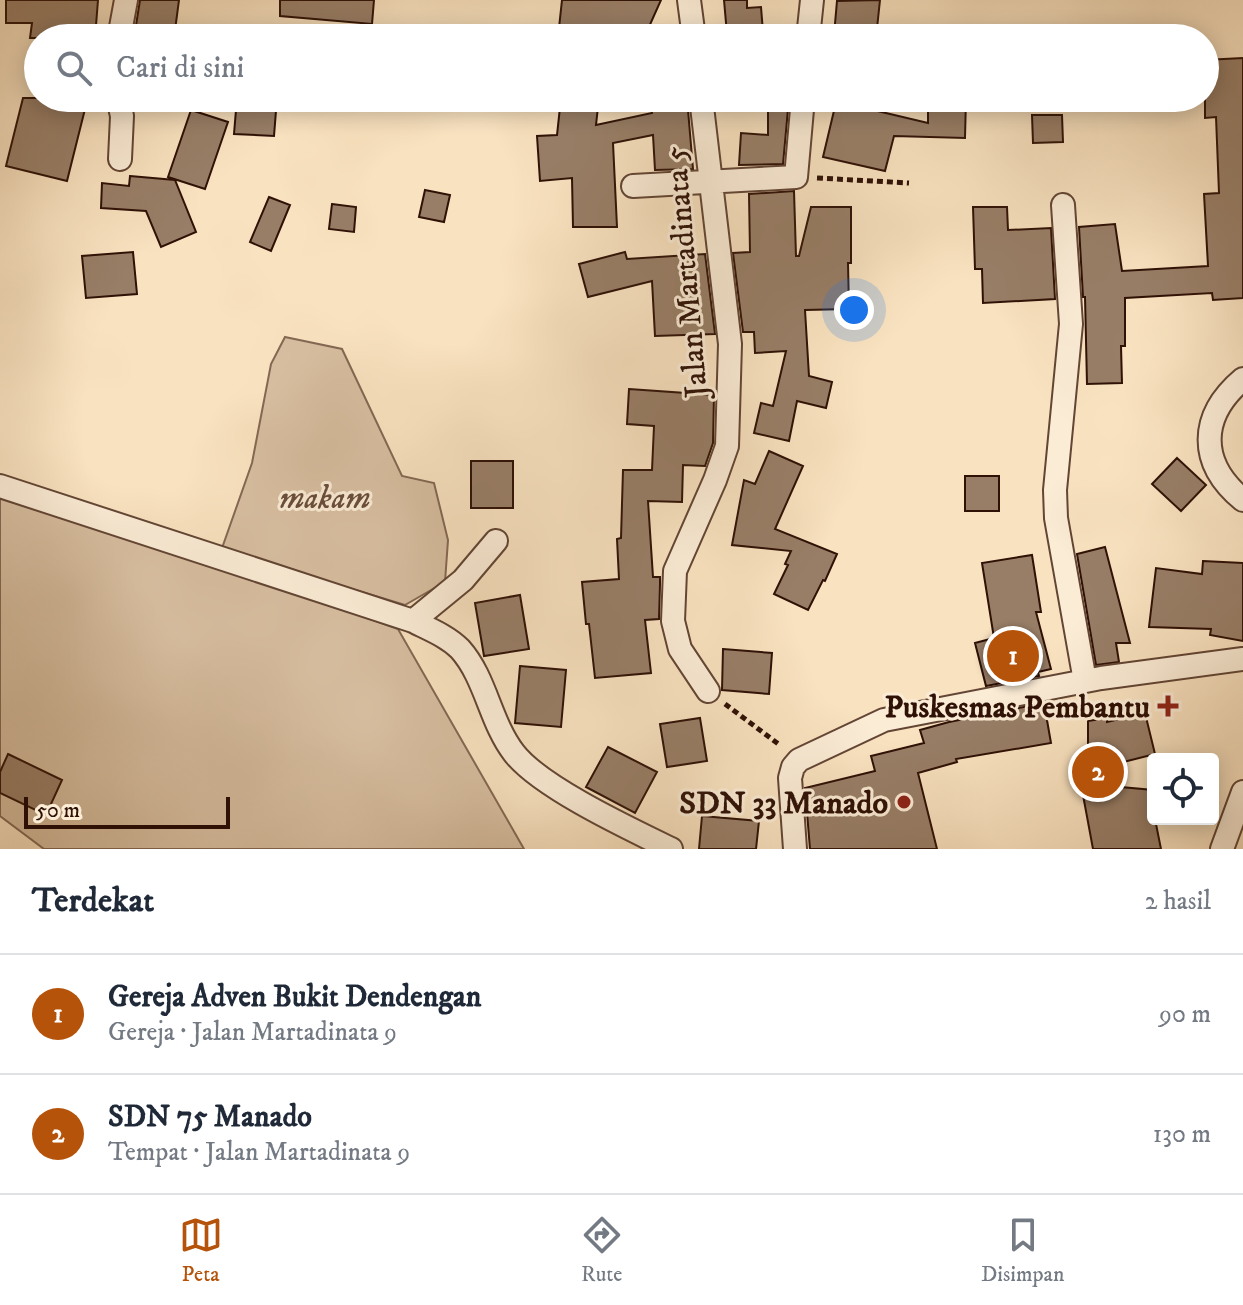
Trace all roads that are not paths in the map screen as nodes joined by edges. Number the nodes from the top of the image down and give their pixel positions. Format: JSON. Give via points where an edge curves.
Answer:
{"nodes":[{"id":1,"x":126,"y":0,"type":"edge"},
{"id":2,"x":689,"y":0,"type":"edge"},
{"id":3,"x":812,"y":0,"type":"edge"},
{"id":4,"x":122,"y":24,"type":"edge"},
{"id":5,"x":692,"y":24,"type":"edge"},
{"id":6,"x":809,"y":24,"type":"edge"},
{"id":7,"x":121,"y":112,"type":"edge"},
{"id":8,"x":703,"y":112,"type":"edge"},
{"id":9,"x":802,"y":112,"type":"edge"},
{"id":10,"x":120,"y":159,"type":"dead end"},
{"id":11,"x":712,"y":180,"type":"junction"},
{"id":12,"x":633,"y":186,"type":"dead end"},
{"id":13,"x":1063,"y":205,"type":"dead end"},
{"id":14,"x":1243,"y":379,"type":"edge"},
{"id":15,"x":0,"y":486,"type":"edge"},
{"id":16,"x":1243,"y":500,"type":"edge"},
{"id":17,"x":496,"y":541,"type":"dead end"},
{"id":18,"x":413,"y":621,"type":"junction"},
{"id":19,"x":1243,"y":659,"type":"edge"},
{"id":20,"x":1085,"y":681,"type":"junction"},
{"id":21,"x":708,"y":691,"type":"road end"},
{"id":22,"x":1243,"y":792,"type":"edge"},
{"id":23,"x":671,"y":849,"type":"edge"},
{"id":24,"x":795,"y":849,"type":"edge"},
{"id":25,"x":1222,"y":849,"type":"edge"}],
"edges":[{"from":1,"to":4,"type":"street"},
{"from":2,"to":5,"type":"street"},
{"from":3,"to":6,"type":"street"},
{"from":7,"to":10,"type":"street"},
{"from":8,"to":11,"type":"street","name":"Jalan Martadinata 5"},
{"from":9,"to":11,"type":"street","via":[[796,177]]},
{"from":11,"to":12,"type":"street"},
{"from":11,"to":21,"type":"street","name":"Jalan Martadinata 5","via":[[730,344],[727,446],[675,571],[673,621],[680,649]]},
{"from":13,"to":20,"type":"street","via":[[1071,324],[1056,518]]},
{"from":14,"to":16,"type":"street","via":[[1220,404],[1210,426],[1209,448],[1214,466]]},
{"from":15,"to":18,"type":"street"},
{"from":17,"to":18,"type":"street","via":[[463,580]]},
{"from":18,"to":23,"type":"street","via":[[461,651],[514,753],[540,778]]},
{"from":19,"to":20,"type":"street"},
{"from":20,"to":24,"type":"street","via":[[884,720],[799,760],[790,778]]},
{"from":22,"to":25,"type":"street"}]}
